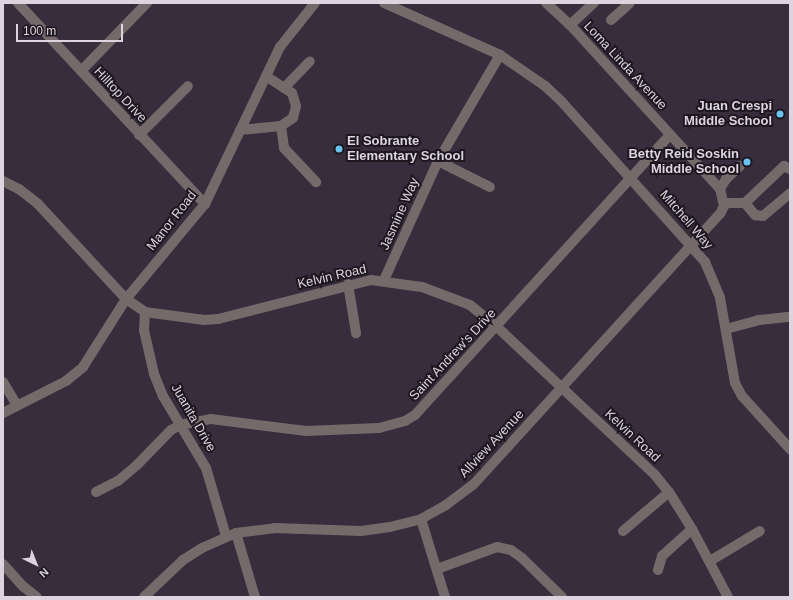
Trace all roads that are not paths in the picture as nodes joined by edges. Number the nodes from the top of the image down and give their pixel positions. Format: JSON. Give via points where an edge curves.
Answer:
{"nodes":[{"id":1,"x":18,"y":3,"type":"edge"},
{"id":2,"x":147,"y":3,"type":"edge"},
{"id":3,"x":315,"y":3,"type":"edge"},
{"id":4,"x":384,"y":3,"type":"edge"},
{"id":5,"x":546,"y":3,"type":"edge"},
{"id":6,"x":594,"y":3,"type":"edge"},
{"id":7,"x":630,"y":3,"type":"edge"},
{"id":8,"x":612,"y":20,"type":"dead end"},
{"id":9,"x":570,"y":25,"type":"junction"},
{"id":10,"x":500,"y":55,"type":"junction"},
{"id":11,"x":310,"y":61,"type":"dead end"},
{"id":12,"x":80,"y":71,"type":"junction"},
{"id":13,"x":266,"y":76,"type":"junction"},
{"id":14,"x":188,"y":86,"type":"dead end"},
{"id":15,"x":284,"y":88,"type":"junction"},
{"id":16,"x":281,"y":126,"type":"junction"},
{"id":17,"x":240,"y":130,"type":"junction"},
{"id":18,"x":139,"y":135,"type":"junction"},
{"id":19,"x":670,"y":135,"type":"junction"},
{"id":20,"x":438,"y":161,"type":"junction"},
{"id":21,"x":740,"y":166,"type":"dead end"},
{"id":22,"x":790,"y":169,"type":"edge"},
{"id":23,"x":631,"y":178,"type":"junction"},
{"id":24,"x":3,"y":181,"type":"edge"},
{"id":25,"x":316,"y":182,"type":"dead end"},
{"id":26,"x":490,"y":187,"type":"dead end"},
{"id":27,"x":720,"y":189,"type":"junction"},
{"id":28,"x":790,"y":192,"type":"edge"},
{"id":29,"x":745,"y":203,"type":"junction"},
{"id":30,"x":204,"y":204,"type":"junction"},
{"id":31,"x":724,"y":204,"type":"junction"},
{"id":32,"x":691,"y":246,"type":"junction"},
{"id":33,"x":384,"y":280,"type":"junction"},
{"id":34,"x":348,"y":284,"type":"junction"},
{"id":35,"x":126,"y":299,"type":"junction"},
{"id":36,"x":145,"y":312,"type":"junction"},
{"id":37,"x":790,"y":317,"type":"edge"},
{"id":38,"x":497,"y":327,"type":"junction"},
{"id":39,"x":726,"y":329,"type":"junction"},
{"id":40,"x":356,"y":333,"type":"dead end"},
{"id":41,"x":3,"y":382,"type":"edge"},
{"id":42,"x":561,"y":388,"type":"junction"},
{"id":43,"x":16,"y":404,"type":"junction"},
{"id":44,"x":3,"y":413,"type":"edge"},
{"id":45,"x":180,"y":424,"type":"junction"},
{"id":46,"x":790,"y":449,"type":"edge"},
{"id":47,"x":96,"y":492,"type":"dead end"},
{"id":48,"x":668,"y":492,"type":"junction"},
{"id":49,"x":421,"y":518,"type":"junction"},
{"id":50,"x":692,"y":530,"type":"junction"},
{"id":51,"x":623,"y":531,"type":"dead end"},
{"id":52,"x":760,"y":531,"type":"dead end"},
{"id":53,"x":231,"y":534,"type":"junction"},
{"id":54,"x":710,"y":562,"type":"junction"},
{"id":55,"x":3,"y":564,"type":"edge"},
{"id":56,"x":437,"y":569,"type":"junction"},
{"id":57,"x":658,"y":570,"type":"dead end"},
{"id":58,"x":37,"y":597,"type":"edge"},
{"id":59,"x":144,"y":597,"type":"edge"},
{"id":60,"x":255,"y":597,"type":"edge"},
{"id":61,"x":445,"y":597,"type":"edge"},
{"id":62,"x":562,"y":597,"type":"edge"},
{"id":63,"x":728,"y":597,"type":"edge"}],
"edges":[{"from":1,"to":12,"type":"street","name":"Hilltop Drive"},
{"from":2,"to":12,"type":"street"},
{"from":3,"to":13,"type":"street","name":"Manor Road","via":[[280,47]]},
{"from":4,"to":10,"type":"street","name":"Mitchell Way"},
{"from":5,"to":9,"type":"street","name":"Loma Linda Avenue"},
{"from":6,"to":9,"type":"street"},
{"from":7,"to":8,"type":"street"},
{"from":9,"to":19,"type":"street","name":"Loma Linda Avenue"},
{"from":10,"to":20,"type":"street","name":"Jasmine Way"},
{"from":10,"to":23,"type":"street","name":"Mitchell Way","via":[[545,86]]},
{"from":11,"to":15,"type":"street"},
{"from":12,"to":18,"type":"street","name":"Hilltop Drive"},
{"from":13,"to":15,"type":"street"},
{"from":13,"to":17,"type":"street","name":"Manor Road"},
{"from":14,"to":18,"type":"street"},
{"from":15,"to":16,"type":"street","via":[[292,93],[296,106],[293,118]]},
{"from":16,"to":17,"type":"street"},
{"from":16,"to":25,"type":"street","via":[[284,148]]},
{"from":17,"to":30,"type":"street","name":"Manor Road"},
{"from":18,"to":30,"type":"street","name":"Hilltop Drive"},
{"from":19,"to":23,"type":"street","name":"Saint Andrew's Drive"},
{"from":19,"to":27,"type":"street","name":"Loma Linda Avenue"},
{"from":20,"to":26,"type":"street"},
{"from":20,"to":33,"type":"street","name":"Jasmine Way"},
{"from":21,"to":27,"type":"street","via":[[726,179]]},
{"from":22,"to":29,"type":"street","via":[[784,166]]},
{"from":23,"to":32,"type":"street","name":"Mitchell Way"},
{"from":23,"to":38,"type":"street","name":"Saint Andrew's Drive"},
{"from":24,"to":35,"type":"street","name":"Kelvin Road","via":[[19,189],[38,204]]},
{"from":27,"to":31,"type":"street","name":"Loma Linda Avenue"},
{"from":28,"to":29,"type":"street","via":[[763,216],[755,215]]},
{"from":29,"to":31,"type":"street"},
{"from":30,"to":35,"type":"street","name":"Manor Road"},
{"from":31,"to":32,"type":"street","name":"Allview Avenue","via":[[720,214]]},
{"from":32,"to":39,"type":"street","name":"Mitchell Way","via":[[705,262],[713,278]]},
{"from":32,"to":42,"type":"street","name":"Allview Avenue"},
{"from":33,"to":34,"type":"street","name":"Kelvin Road"},
{"from":33,"to":38,"type":"street","name":"Kelvin Road","via":[[422,287],[456,299],[476,310]]},
{"from":34,"to":36,"type":"street","name":"Kelvin Road","via":[[218,319]]},
{"from":34,"to":40,"type":"street"},
{"from":35,"to":36,"type":"street","name":"Kelvin Road"},
{"from":35,"to":43,"type":"street","name":"Manor Road","via":[[83,367],[66,381]]},
{"from":36,"to":45,"type":"street","name":"Juanita Drive","via":[[144,330],[154,374]]},
{"from":37,"to":39,"type":"street","via":[[759,320]]},
{"from":38,"to":42,"type":"street","name":"Kelvin Road"},
{"from":38,"to":45,"type":"street","name":"Saint Andrew's Drive","via":[[415,415],[390,426],[306,431],[211,419]]},
{"from":39,"to":46,"type":"street","name":"Mitchell Way","via":[[735,383],[742,396]]},
{"from":41,"to":43,"type":"street"},
{"from":42,"to":48,"type":"street","name":"Kelvin Road","via":[[654,475]]},
{"from":42,"to":49,"type":"street","name":"Allview Avenue","via":[[473,485],[446,505]]},
{"from":43,"to":44,"type":"street","name":"Manor Road"},
{"from":45,"to":47,"type":"street","via":[[118,481]]},
{"from":45,"to":53,"type":"street","name":"Juanita Drive","via":[[206,468]]},
{"from":48,"to":50,"type":"street","name":"Kelvin Road"},
{"from":48,"to":51,"type":"street"},
{"from":49,"to":53,"type":"street","name":"Allview Avenue","via":[[390,527],[361,531],[274,528]]},
{"from":49,"to":56,"type":"street"},
{"from":50,"to":54,"type":"street","name":"Kelvin Road"},
{"from":50,"to":57,"type":"street","via":[[662,556]]},
{"from":52,"to":54,"type":"street"},
{"from":53,"to":59,"type":"street","name":"Allview Avenue","via":[[183,560]]},
{"from":53,"to":60,"type":"street","name":"Juanita Drive"},
{"from":54,"to":63,"type":"street","name":"Kelvin Road"},
{"from":55,"to":58,"type":"street","via":[[24,588]]},
{"from":56,"to":61,"type":"street"},
{"from":56,"to":62,"type":"street","via":[[497,547],[511,550]]}]}
